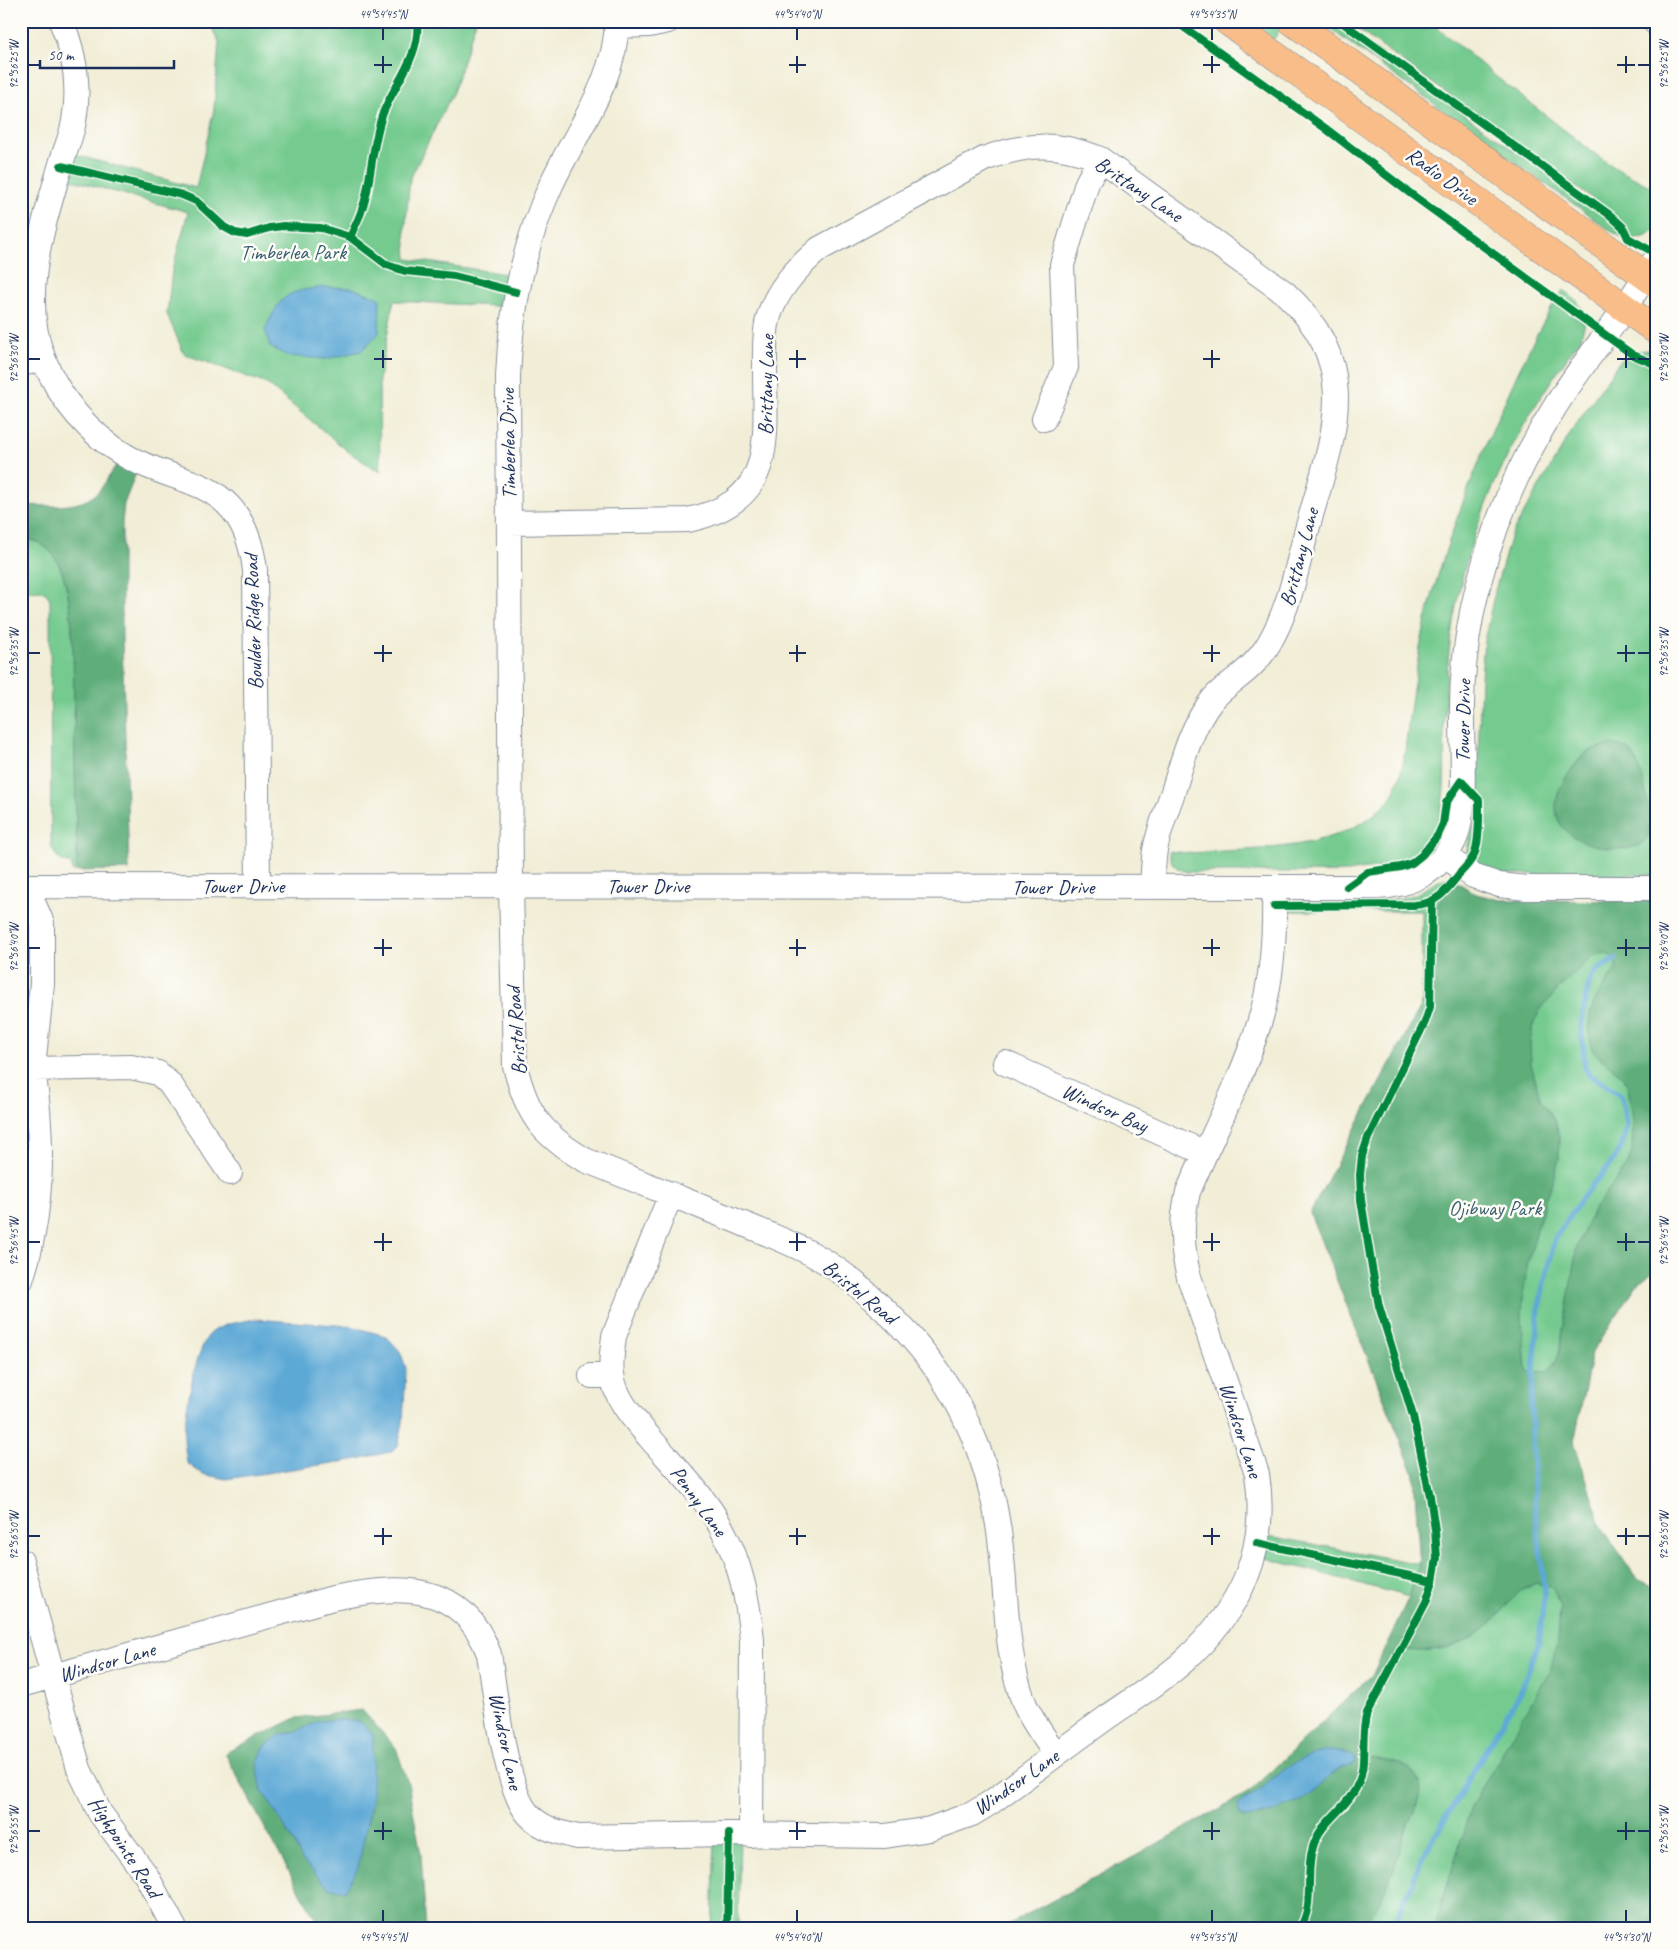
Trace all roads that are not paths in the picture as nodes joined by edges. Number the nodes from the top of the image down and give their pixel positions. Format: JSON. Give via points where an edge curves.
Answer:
{"nodes":[{"id":1,"x":61,"y":21,"type":"edge"},
{"id":2,"x":668,"y":21,"type":"edge"},
{"id":3,"x":1227,"y":21,"type":"edge"},
{"id":4,"x":1292,"y":21,"type":"edge"},
{"id":5,"x":1654,"y":21,"type":"edge"},
{"id":6,"x":617,"y":24,"type":"edge"},
{"id":7,"x":1657,"y":24,"type":"edge"},
{"id":8,"x":1100,"y":159,"type":"junction"},
{"id":9,"x":1653,"y":272,"type":"edge"},
{"id":10,"x":1625,"y":308,"type":"junction"},
{"id":11,"x":1657,"y":331,"type":"edge"},
{"id":12,"x":32,"y":361,"type":"edge"},
{"id":13,"x":1044,"y":419,"type":"dead end"},
{"id":14,"x":509,"y":523,"type":"junction"},
{"id":15,"x":1445,"y":856,"type":"junction"},
{"id":16,"x":258,"y":886,"type":"junction"},
{"id":17,"x":510,"y":887,"type":"junction"},
{"id":18,"x":1152,"y":887,"type":"junction"},
{"id":19,"x":1274,"y":887,"type":"junction"},
{"id":20,"x":1657,"y":888,"type":"edge"},
{"id":21,"x":23,"y":889,"type":"edge"},
{"id":22,"x":21,"y":1029,"type":"edge"},
{"id":23,"x":1005,"y":1063,"type":"dead end"},
{"id":24,"x":33,"y":1069,"type":"junction"},
{"id":25,"x":1205,"y":1153,"type":"junction"},
{"id":26,"x":230,"y":1173,"type":"dead end"},
{"id":27,"x":671,"y":1194,"type":"junction"},
{"id":28,"x":21,"y":1280,"type":"edge"},
{"id":29,"x":21,"y":1561,"type":"edge"},
{"id":30,"x":54,"y":1677,"type":"junction"},
{"id":31,"x":21,"y":1686,"type":"edge"},
{"id":32,"x":1056,"y":1754,"type":"junction"},
{"id":33,"x":751,"y":1835,"type":"junction"},
{"id":34,"x":175,"y":1929,"type":"edge"}],
"edges":[{"from":1,"to":12,"type":"street","name":"Boulder Ridge Road","via":[[75,61],[77,92],[74,121],[36,261],[32,297]]},
{"from":2,"to":6,"type":"street","via":[[649,25]]},
{"from":3,"to":10,"type":"main road","name":"Radio Drive"},
{"from":4,"to":9,"type":"main road","name":"Radio Drive"},
{"from":5,"to":7,"type":"street"},
{"from":6,"to":14,"type":"street","name":"Timberlea Drive","via":[[612,57],[603,83],[548,192],[528,246],[516,292],[509,338]]},
{"from":8,"to":13,"type":"street","via":[[1086,183],[1062,265],[1066,367]]},
{"from":8,"to":14,"type":"street","name":"Brittany Lane","via":[[1078,150],[1055,146],[1007,151],[984,159],[819,250],[803,263],[786,282],[768,318],[765,339],[765,445],[761,465],[743,495],[726,508],[709,516],[688,520]]},
{"from":8,"to":18,"type":"street","name":"Brittany Lane","via":[[1285,293],[1302,309],[1326,348],[1334,369],[1337,396],[1333,436],[1283,616],[1265,651],[1214,698],[1192,733],[1154,851]]},
{"from":9,"to":10,"type":"street","name":"Tower Drive"},
{"from":10,"to":11,"type":"main road","name":"Radio Drive"},
{"from":10,"to":15,"type":"street","name":"Tower Drive","via":[[1544,423],[1514,480],[1492,538],[1472,613],[1464,666],[1460,820]]},
{"from":12,"to":16,"type":"street","name":"Boulder Ridge Road","via":[[104,442],[146,466],[196,484],[218,496],[244,527],[252,547],[255,570]]},
{"from":14,"to":17,"type":"street","name":"Timberlea Drive"},
{"from":15,"to":19,"type":"street","name":"Tower Drive","via":[[1423,876],[1396,886]]},
{"from":15,"to":20,"type":"street","via":[[1480,879],[1502,886]]},
{"from":16,"to":17,"type":"street","name":"Tower Drive"},
{"from":16,"to":21,"type":"street","name":"Tower Drive"},
{"from":17,"to":18,"type":"street","name":"Tower Drive"},
{"from":17,"to":27,"type":"street","name":"Bristol Road","via":[[515,1066],[529,1109],[544,1131],[562,1147],[585,1160]]},
{"from":18,"to":19,"type":"street","name":"Tower Drive"},
{"from":19,"to":25,"type":"street","name":"Windsor Lane","via":[[1271,964],[1259,1026]]},
{"from":21,"to":24,"type":"street","via":[[42,923],[42,984]]},
{"from":22,"to":24,"type":"street"},
{"from":23,"to":25,"type":"street","name":"Windsor Bay"},
{"from":24,"to":26,"type":"street","via":[[131,1066],[158,1073],[170,1084]]},
{"from":24,"to":28,"type":"street","via":[[40,1172],[36,1217]]},
{"from":25,"to":32,"type":"street","name":"Windsor Lane","via":[[1183,1212],[1181,1236],[1184,1259],[1257,1474],[1261,1496],[1257,1543],[1243,1587],[1207,1637],[1183,1662]]},
{"from":27,"to":32,"type":"street","name":"Bristol Road","via":[[813,1255],[854,1281],[912,1336],[936,1367],[971,1432],[994,1498],[1012,1658],[1018,1684],[1026,1707]]},
{"from":27,"to":33,"type":"street","name":"Penny Lane","via":[[614,1336],[611,1356],[602,1375],[703,1500],[721,1526],[744,1580],[752,1640]]},
{"from":29,"to":30,"type":"street","name":"Highpointe Road"},
{"from":30,"to":31,"type":"street","name":"Windsor Lane"},
{"from":30,"to":33,"type":"street","name":"Windsor Lane","via":[[333,1598],[400,1590],[432,1595],[455,1604],[483,1636],[510,1776],[528,1815],[561,1834],[578,1836]]},
{"from":30,"to":34,"type":"street","name":"Highpointe Road","via":[[79,1769],[88,1790],[100,1813],[146,1875]]},
{"from":32,"to":33,"type":"street","name":"Windsor Lane","via":[[972,1814],[930,1829],[885,1836]]}]}
